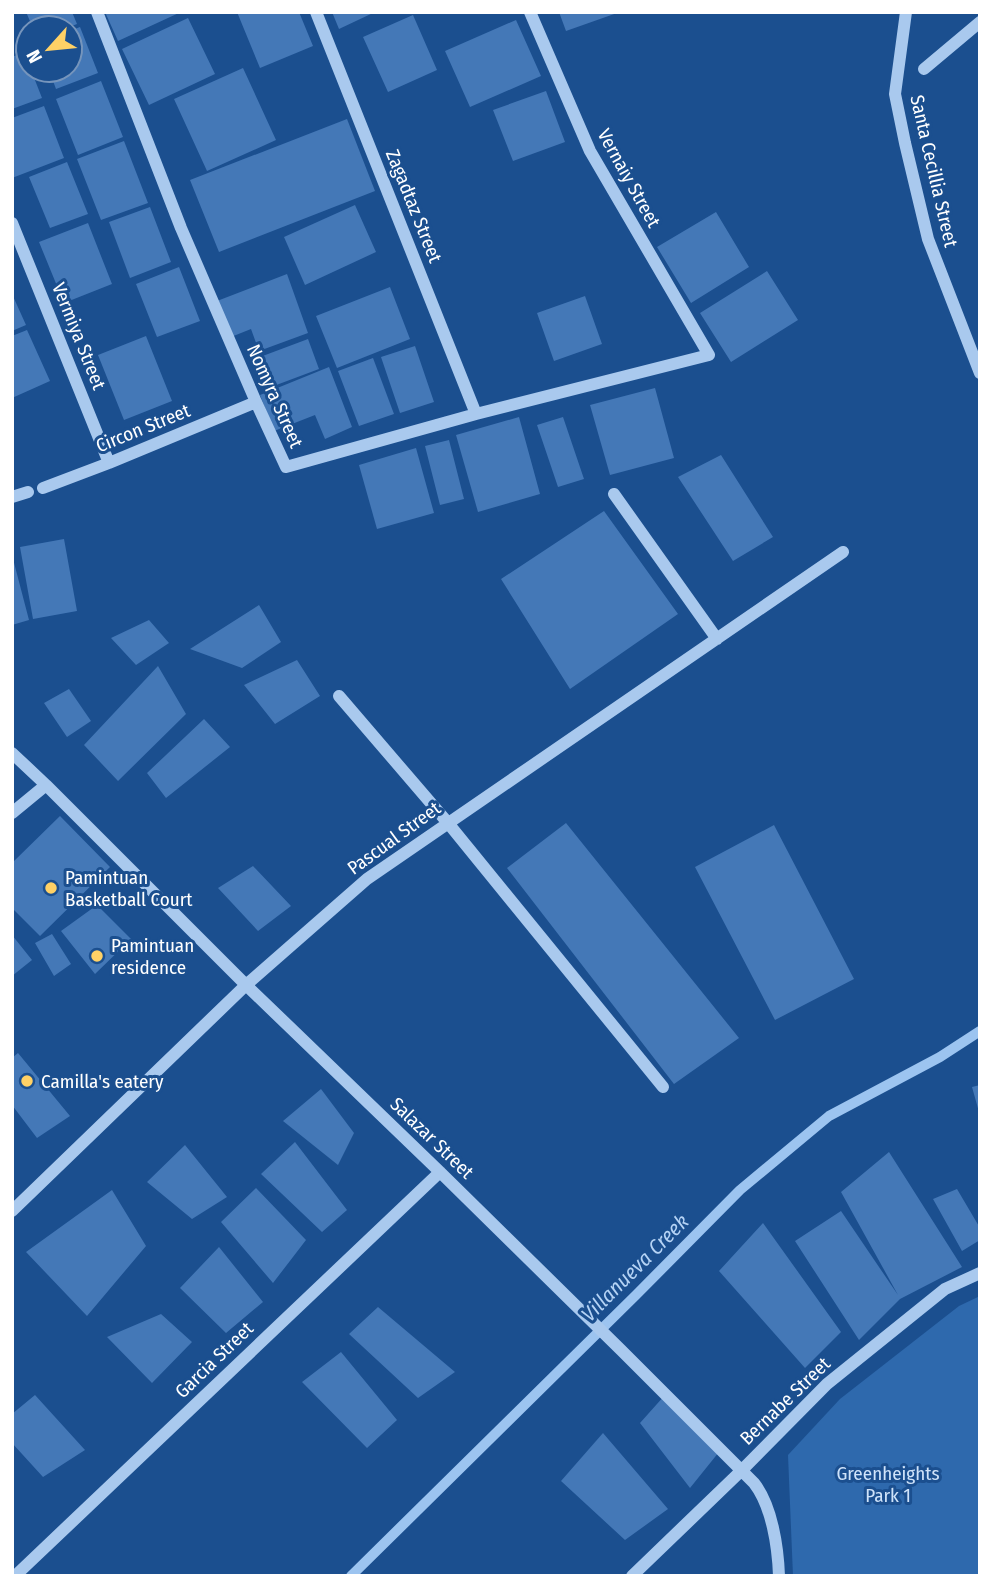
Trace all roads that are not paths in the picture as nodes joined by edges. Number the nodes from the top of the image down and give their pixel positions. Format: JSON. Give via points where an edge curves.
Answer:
{"nodes":[{"id":1,"x":97,"y":12,"type":"edge"},
{"id":2,"x":316,"y":12,"type":"edge"},
{"id":3,"x":530,"y":12,"type":"edge"},
{"id":4,"x":906,"y":12,"type":"edge"},
{"id":5,"x":980,"y":22,"type":"edge"},
{"id":6,"x":924,"y":69,"type":"dead end"},
{"id":7,"x":12,"y":223,"type":"edge"},
{"id":8,"x":709,"y":355,"type":"joint"},
{"id":9,"x":980,"y":373,"type":"edge"},
{"id":10,"x":256,"y":402,"type":"junction"},
{"id":11,"x":476,"y":414,"type":"junction"},
{"id":12,"x":109,"y":463,"type":"junction"},
{"id":13,"x":43,"y":488,"type":"dead end"},
{"id":14,"x":28,"y":492,"type":"dead end"},
{"id":15,"x":614,"y":494,"type":"dead end"},
{"id":16,"x":12,"y":497,"type":"edge"},
{"id":17,"x":843,"y":552,"type":"dead end"},
{"id":18,"x":717,"y":639,"type":"junction"},
{"id":19,"x":339,"y":696,"type":"dead end"},
{"id":20,"x":12,"y":753,"type":"edge"},
{"id":21,"x":46,"y":785,"type":"junction"},
{"id":22,"x":12,"y":813,"type":"edge"},
{"id":23,"x":448,"y":823,"type":"junction"},
{"id":24,"x":246,"y":985,"type":"junction"},
{"id":25,"x":663,"y":1087,"type":"dead end"},
{"id":26,"x":440,"y":1172,"type":"junction"},
{"id":27,"x":12,"y":1212,"type":"edge"},
{"id":28,"x":980,"y":1273,"type":"edge"},
{"id":29,"x":741,"y":1471,"type":"junction"},
{"id":30,"x":15,"y":1576,"type":"edge"},
{"id":31,"x":632,"y":1576,"type":"edge"},
{"id":32,"x":779,"y":1576,"type":"edge"}],
"edges":[{"from":1,"to":10,"type":"street","name":"Nomyra Street","via":[[181,228]]},
{"from":2,"to":11,"type":"street","name":"Zagadtaz Street"},
{"from":3,"to":8,"type":"street","name":"Vernaiy Street","via":[[590,151]]},
{"from":4,"to":9,"type":"street","name":"Santa Cecillia Street","via":[[895,94],[905,143],[928,239]]},
{"from":5,"to":6,"type":"street"},
{"from":7,"to":12,"type":"street","name":"Vermiya Street"},
{"from":8,"to":11,"type":"street","name":"Nomyra Street"},
{"from":10,"to":11,"type":"street","name":"Nomyra Street","via":[[286,467]]},
{"from":10,"to":12,"type":"street","name":"Circon Street"},
{"from":12,"to":13,"type":"street","name":"Circon Street"},
{"from":14,"to":16,"type":"street"},
{"from":15,"to":18,"type":"street"},
{"from":17,"to":18,"type":"street","name":"Pascual Street"},
{"from":18,"to":23,"type":"street","name":"Pascual Street"},
{"from":19,"to":23,"type":"street"},
{"from":20,"to":21,"type":"street","name":"Salazar Street"},
{"from":21,"to":22,"type":"street"},
{"from":21,"to":24,"type":"street","name":"Salazar Street"},
{"from":23,"to":24,"type":"street","name":"Pascual Street","via":[[367,880]]},
{"from":23,"to":25,"type":"street"},
{"from":24,"to":26,"type":"street","name":"Salazar Street"},
{"from":24,"to":27,"type":"street","name":"Pascual Street"},
{"from":26,"to":29,"type":"street","name":"Salazar Street"},
{"from":26,"to":30,"type":"street","name":"Garcia Street"},
{"from":28,"to":29,"type":"street","name":"Bernabe Street","via":[[946,1289],[827,1384]]},
{"from":29,"to":31,"type":"street","name":"Bernabe Street"},
{"from":29,"to":32,"type":"street","name":"Salazar Street","via":[[766,1504]]}]}
